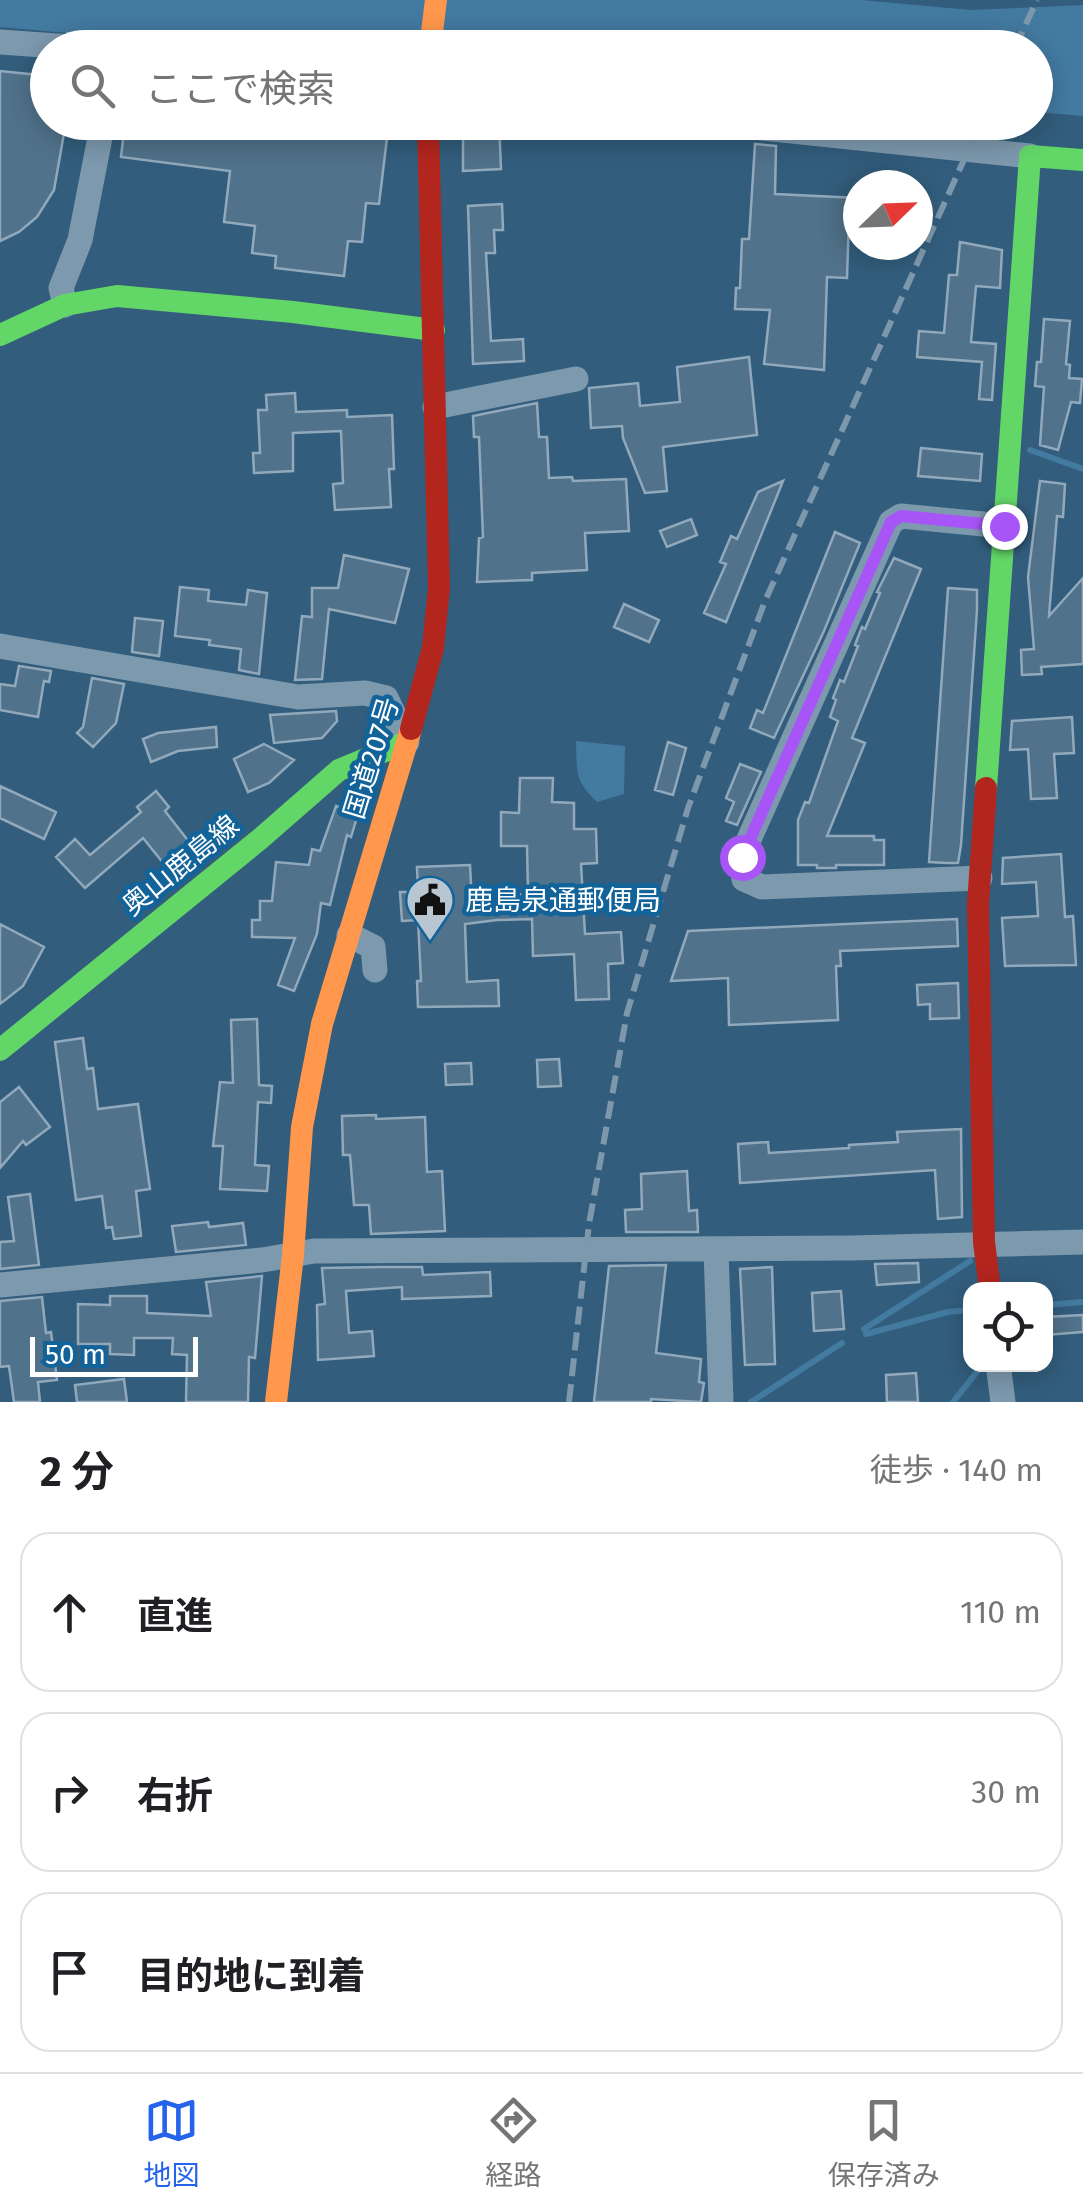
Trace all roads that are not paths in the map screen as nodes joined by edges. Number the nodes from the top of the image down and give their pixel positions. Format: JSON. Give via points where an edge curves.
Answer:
{"nodes":[{"id":1,"x":436,"y":0,"type":"edge"},
{"id":2,"x":432,"y":30,"type":"edge"},
{"id":3,"x":0,"y":42,"type":"edge"},
{"id":4,"x":30,"y":44,"type":"edge"},
{"id":5,"x":100,"y":140,"type":"edge"},
{"id":6,"x":429,"y":140,"type":"edge"},
{"id":7,"x":878,"y":140,"type":"edge"},
{"id":8,"x":1030,"y":156,"type":"junction"},
{"id":9,"x":1083,"y":160,"type":"edge"},
{"id":10,"x":65,"y":305,"type":"junction"},
{"id":11,"x":434,"y":330,"type":"junction"},
{"id":12,"x":0,"y":334,"type":"edge"},
{"id":13,"x":576,"y":380,"type":"dead end"},
{"id":14,"x":435,"y":407,"type":"junction"},
{"id":15,"x":1004,"y":526,"type":"junction"},
{"id":16,"x":0,"y":646,"type":"edge"},
{"id":17,"x":408,"y":742,"type":"junction"},
{"id":18,"x":980,"y":878,"type":"junction"},
{"id":19,"x":349,"y":935,"type":"junction"},
{"id":20,"x":375,"y":970,"type":"dead end"},
{"id":21,"x":0,"y":1050,"type":"edge"},
{"id":22,"x":984,"y":1242,"type":"junction"},
{"id":23,"x":1083,"y":1242,"type":"edge"},
{"id":24,"x":716,"y":1249,"type":"junction"},
{"id":25,"x":293,"y":1255,"type":"junction"},
{"id":26,"x":989,"y":1282,"type":"edge"},
{"id":27,"x":0,"y":1285,"type":"edge"},
{"id":28,"x":999,"y":1372,"type":"edge"},
{"id":29,"x":276,"y":1402,"type":"edge"},
{"id":30,"x":721,"y":1402,"type":"edge"},
{"id":31,"x":1002,"y":1402,"type":"edge"}],
"edges":[{"from":1,"to":2,"type":"main road"},
{"from":3,"to":4,"type":"street"},
{"from":5,"to":10,"type":"street","via":[[80,240],[61,288]]},
{"from":6,"to":11,"type":"main road","name":"国道207号"},
{"from":7,"to":8,"type":"street"},
{"from":8,"to":9,"type":"main road"},
{"from":8,"to":15,"type":"main road"},
{"from":10,"to":11,"type":"main road","via":[[117,296]]},
{"from":10,"to":12,"type":"main road"},
{"from":11,"to":14,"type":"main road","name":"国道207号"},
{"from":13,"to":14,"type":"street"},
{"from":14,"to":17,"type":"main road","name":"国道207号","via":[[439,588]]},
{"from":15,"to":18,"type":"main road"},
{"from":15,"to":18,"type":"street","via":[[901,516],[891,522],[742,857],[744,879],[762,887]]},
{"from":16,"to":17,"type":"street","via":[[298,697],[386,698]]},
{"from":17,"to":19,"type":"main road","name":"国道207号"},
{"from":17,"to":21,"type":"main road","name":"奥山鹿島線","via":[[339,770]]},
{"from":18,"to":22,"type":"main road"},
{"from":19,"to":20,"type":"street","via":[[373,946]]},
{"from":19,"to":25,"type":"main road","name":"国道207号","via":[[322,1024],[302,1127]]},
{"from":22,"to":23,"type":"street"},
{"from":22,"to":24,"type":"street"},
{"from":22,"to":26,"type":"main road"},
{"from":24,"to":25,"type":"street"},
{"from":24,"to":30,"type":"street"},
{"from":25,"to":27,"type":"street"},
{"from":25,"to":29,"type":"main road","name":"国道207号"},
{"from":28,"to":31,"type":"street"}]}
